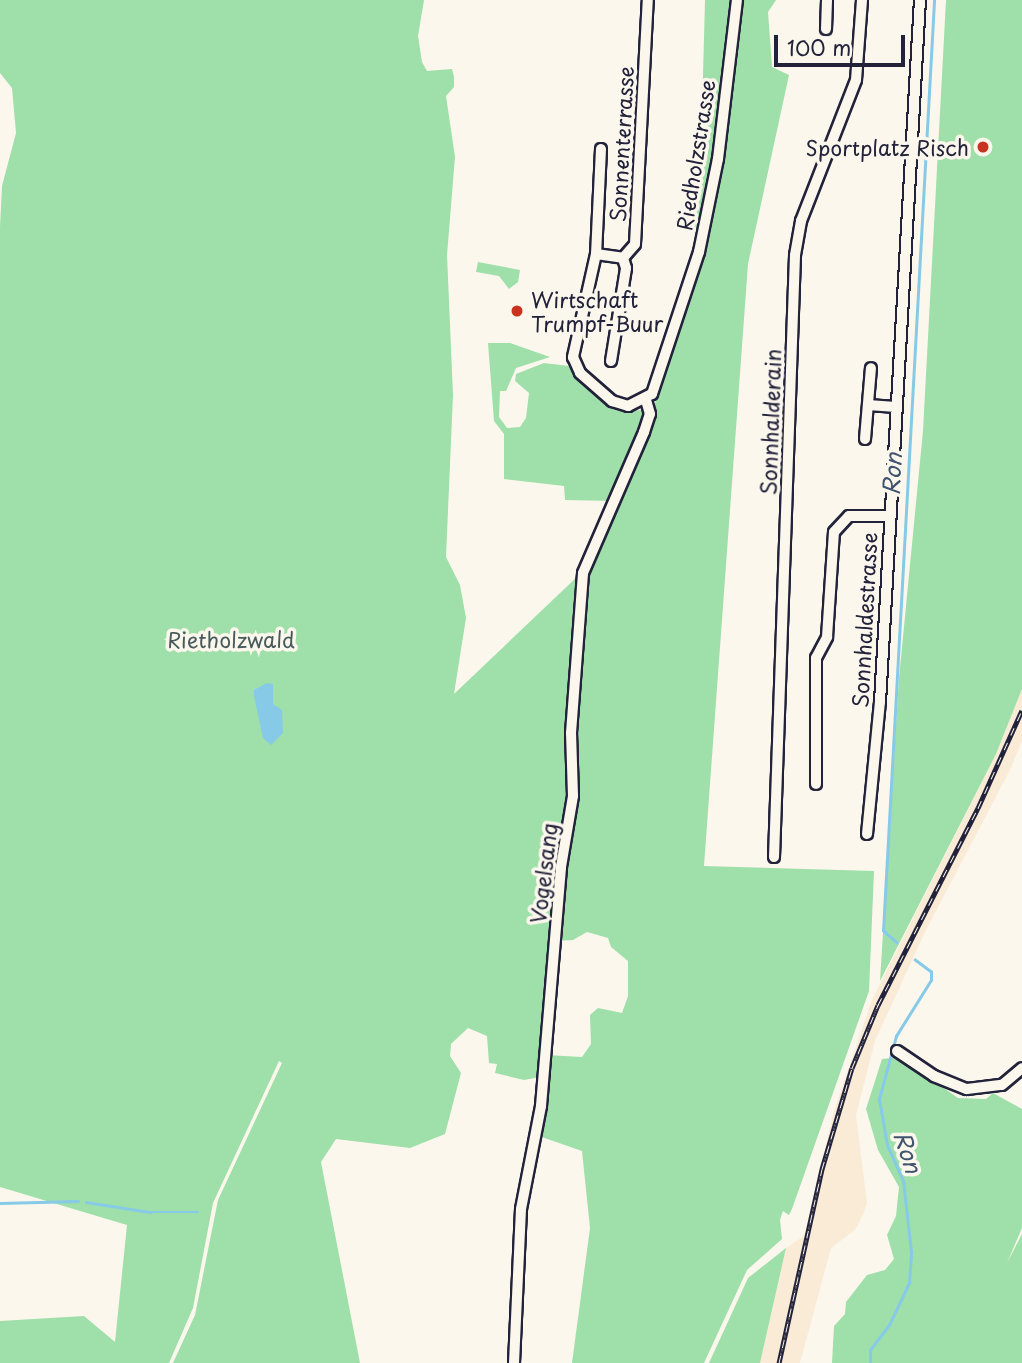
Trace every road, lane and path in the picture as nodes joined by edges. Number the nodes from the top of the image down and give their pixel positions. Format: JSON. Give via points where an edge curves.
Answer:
{"nodes":[{"id":1,"x":648,"y":0,"type":"edge"},
{"id":2,"x":737,"y":0,"type":"edge"},
{"id":3,"x":827,"y":0,"type":"edge"},
{"id":4,"x":862,"y":0,"type":"edge"},
{"id":5,"x":920,"y":0,"type":"edge"},
{"id":6,"x":826,"y":29,"type":"dead end"},
{"id":7,"x":601,"y":149,"type":"dead end"},
{"id":8,"x":596,"y":254,"type":"junction"},
{"id":9,"x":623,"y":258,"type":"junction"},
{"id":10,"x":611,"y":361,"type":"dead end"},
{"id":11,"x":871,"y":368,"type":"dead end"},
{"id":12,"x":646,"y":400,"type":"junction"},
{"id":13,"x":868,"y":405,"type":"junction"},
{"id":14,"x":896,"y":407,"type":"junction"},
{"id":15,"x":865,"y":439,"type":"dead end"},
{"id":16,"x":889,"y":516,"type":"junction"},
{"id":17,"x":816,"y":784,"type":"dead end"},
{"id":18,"x":867,"y":834,"type":"dead end"},
{"id":19,"x":774,"y":856,"type":"dead end"},
{"id":20,"x":897,"y":1051,"type":"dead end"},
{"id":21,"x":1022,"y":1068,"type":"edge"},
{"id":22,"x":514,"y":1363,"type":"edge"}],
"edges":[{"from":1,"to":9,"type":"street","name":"Sonnenterrasse","via":[[635,244]]},
{"from":2,"to":12,"type":"street","name":"Riedholzstrasse","via":[[718,159],[699,252]]},
{"from":3,"to":6,"type":"street"},
{"from":4,"to":19,"type":"street","name":"Sonnhalderain","via":[[856,80],[801,221],[794,255]]},
{"from":5,"to":14,"type":"street","name":"Sonnhaldestrasse"},
{"from":7,"to":8,"type":"street"},
{"from":8,"to":9,"type":"street"},
{"from":8,"to":12,"type":"street","via":[[574,363],[612,401],[628,406]]},
{"from":9,"to":10,"type":"street","via":[[626,268]]},
{"from":11,"to":13,"type":"street"},
{"from":12,"to":22,"type":"street","name":"Vogelsang","via":[[650,414],[644,432],[582,584],[571,733],[573,796],[561,867],[541,1107],[521,1209]]},
{"from":13,"to":14,"type":"street"},
{"from":13,"to":15,"type":"street"},
{"from":14,"to":16,"type":"street","name":"Sonnhaldestrasse"},
{"from":16,"to":17,"type":"street","via":[[849,516],[834,532],[827,637],[816,658]]},
{"from":16,"to":18,"type":"street","name":"Sonnhaldestrasse"},
{"from":20,"to":21,"type":"street","via":[[934,1076],[967,1090],[1002,1085]]}]}
